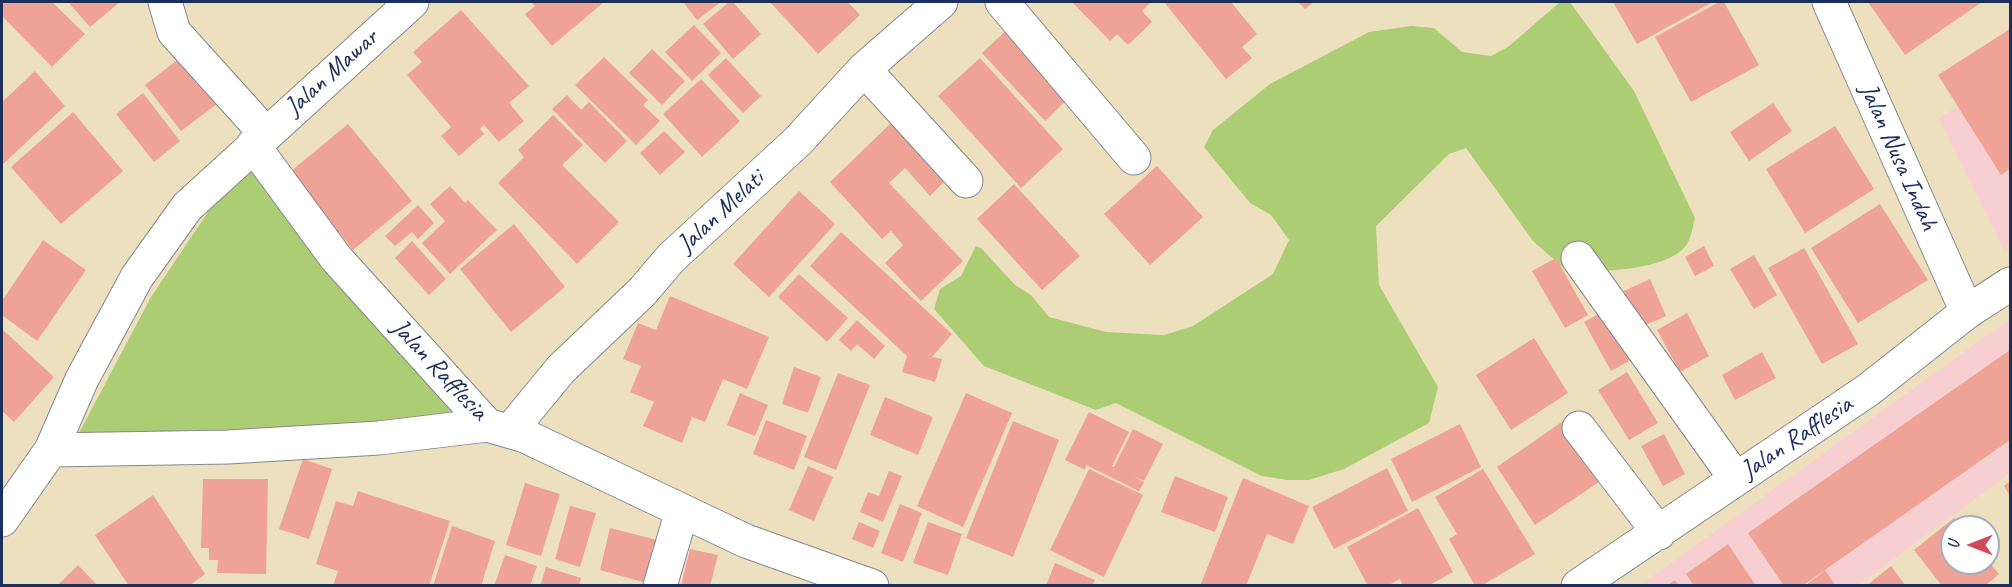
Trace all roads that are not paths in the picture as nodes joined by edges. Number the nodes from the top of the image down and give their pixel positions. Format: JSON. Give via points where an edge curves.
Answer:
{"nodes":[{"id":1,"x":165,"y":2,"type":"edge"},
{"id":2,"x":412,"y":2,"type":"edge"},
{"id":3,"x":941,"y":2,"type":"edge"},
{"id":4,"x":1002,"y":2,"type":"edge"},
{"id":5,"x":1829,"y":2,"type":"edge"},
{"id":6,"x":864,"y":69,"type":"junction"},
{"id":7,"x":260,"y":139,"type":"junction"},
{"id":8,"x":1134,"y":158,"type":"dead end"},
{"id":9,"x":966,"y":181,"type":"dead end"},
{"id":10,"x":1578,"y":258,"type":"dead end"},
{"id":11,"x":2010,"y":284,"type":"edge"},
{"id":12,"x":1967,"y":312,"type":"junction"},
{"id":13,"x":498,"y":428,"type":"junction"},
{"id":14,"x":1579,"y":428,"type":"dead end"},
{"id":15,"x":51,"y":450,"type":"junction"},
{"id":16,"x":1736,"y":479,"type":"junction"},
{"id":17,"x":682,"y":511,"type":"junction"},
{"id":18,"x":2,"y":520,"type":"edge"},
{"id":19,"x":1659,"y":533,"type":"junction"},
{"id":20,"x":660,"y":585,"type":"edge"},
{"id":21,"x":872,"y":585,"type":"edge"},
{"id":22,"x":1578,"y":585,"type":"edge"}],
"edges":[{"from":1,"to":7,"type":"street","name":"Jalan Rafflesia","via":[[174,32]]},
{"from":2,"to":7,"type":"street","name":"Jalan Mawar"},
{"from":3,"to":6,"type":"street","name":"Jalan Melati"},
{"from":4,"to":8,"type":"street"},
{"from":5,"to":12,"type":"street","name":"Jalan Nusa Indah"},
{"from":6,"to":9,"type":"street"},
{"from":6,"to":13,"type":"street","name":"Jalan Melati","via":[[798,141],[671,258],[642,292]]},
{"from":7,"to":13,"type":"street","name":"Jalan Rafflesia","via":[[336,258]]},
{"from":7,"to":15,"type":"street","via":[[187,207],[136,277],[82,379]]},
{"from":10,"to":16,"type":"street"},
{"from":11,"to":12,"type":"street","name":"Jalan Rafflesia"},
{"from":12,"to":16,"type":"street","name":"Jalan Rafflesia","via":[[1868,390]]},
{"from":13,"to":15,"type":"street","via":[[228,447]]},
{"from":13,"to":17,"type":"street","name":"Jalan Rafflesia"},
{"from":14,"to":19,"type":"street"},
{"from":15,"to":18,"type":"street"},
{"from":16,"to":19,"type":"street","name":"Jalan Rafflesia"},
{"from":17,"to":20,"type":"street"},
{"from":17,"to":21,"type":"street","name":"Jalan Rafflesia","via":[[746,541]]},
{"from":19,"to":22,"type":"street","name":"Jalan Rafflesia"}]}
